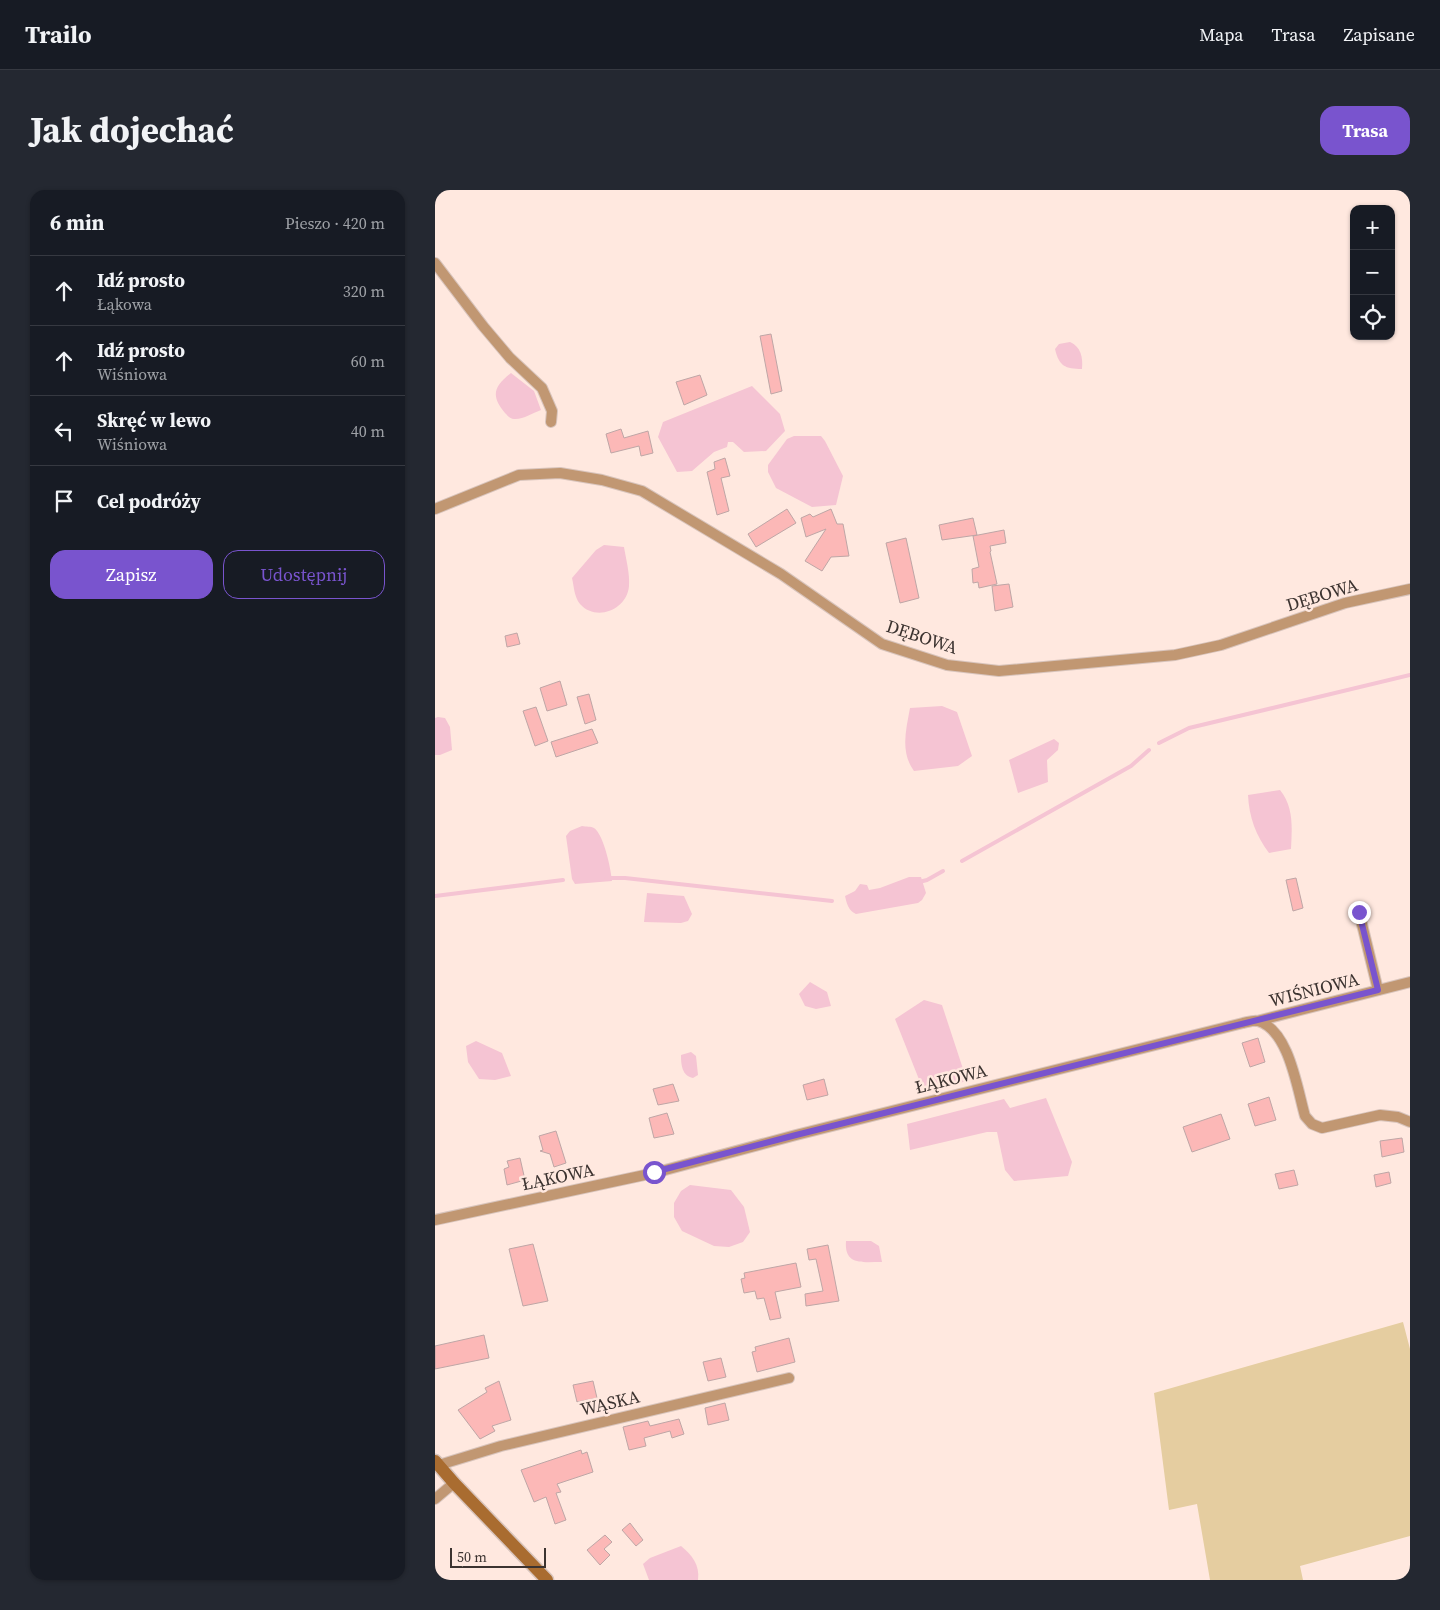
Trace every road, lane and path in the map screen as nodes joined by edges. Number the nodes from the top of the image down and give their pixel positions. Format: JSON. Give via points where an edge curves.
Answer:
{"nodes":[{"id":1,"x":435,"y":263,"type":"edge"},
{"id":2,"x":551,"y":422,"type":"dead end"},
{"id":3,"x":435,"y":510,"type":"edge"},
{"id":4,"x":1410,"y":589,"type":"edge"},
{"id":5,"x":1359,"y":912,"type":"dead end"},
{"id":6,"x":1410,"y":982,"type":"edge"},
{"id":7,"x":1378,"y":990,"type":"junction"},
{"id":8,"x":1257,"y":1021,"type":"junction"},
{"id":9,"x":1410,"y":1122,"type":"edge"},
{"id":10,"x":435,"y":1220,"type":"edge"},
{"id":11,"x":789,"y":1378,"type":"dead end"},
{"id":12,"x":437,"y":1463,"type":"edge"},
{"id":13,"x":454,"y":1483,"type":"junction"},
{"id":14,"x":435,"y":1499,"type":"edge"},
{"id":15,"x":547,"y":1580,"type":"edge"}],
"edges":[{"from":1,"to":2,"type":"street","via":[[488,333],[542,388],[552,411]]},
{"from":3,"to":4,"type":"street","name":"DĘBOWA","via":[[519,475],[560,473],[642,491],[781,574],[882,644],[947,665],[999,671],[1175,655],[1221,645],[1345,602]]},
{"from":5,"to":7,"type":"street","name":"WIŚNIOWA"},
{"from":6,"to":7,"type":"street","name":"WIŚNIOWA"},
{"from":7,"to":8,"type":"street","name":"WIŚNIOWA"},
{"from":8,"to":9,"type":"street","via":[[1279,1035],[1285,1046],[1305,1116],[1312,1124],[1322,1128],[1380,1115]]},
{"from":8,"to":10,"type":"street","name":"ŁĄKOWA","via":[[654,1172]]},
{"from":11,"to":12,"type":"street","name":"WĄSKA"},
{"from":12,"to":13,"type":"main road"},
{"from":13,"to":14,"type":"street"},
{"from":13,"to":15,"type":"main road"}]}
